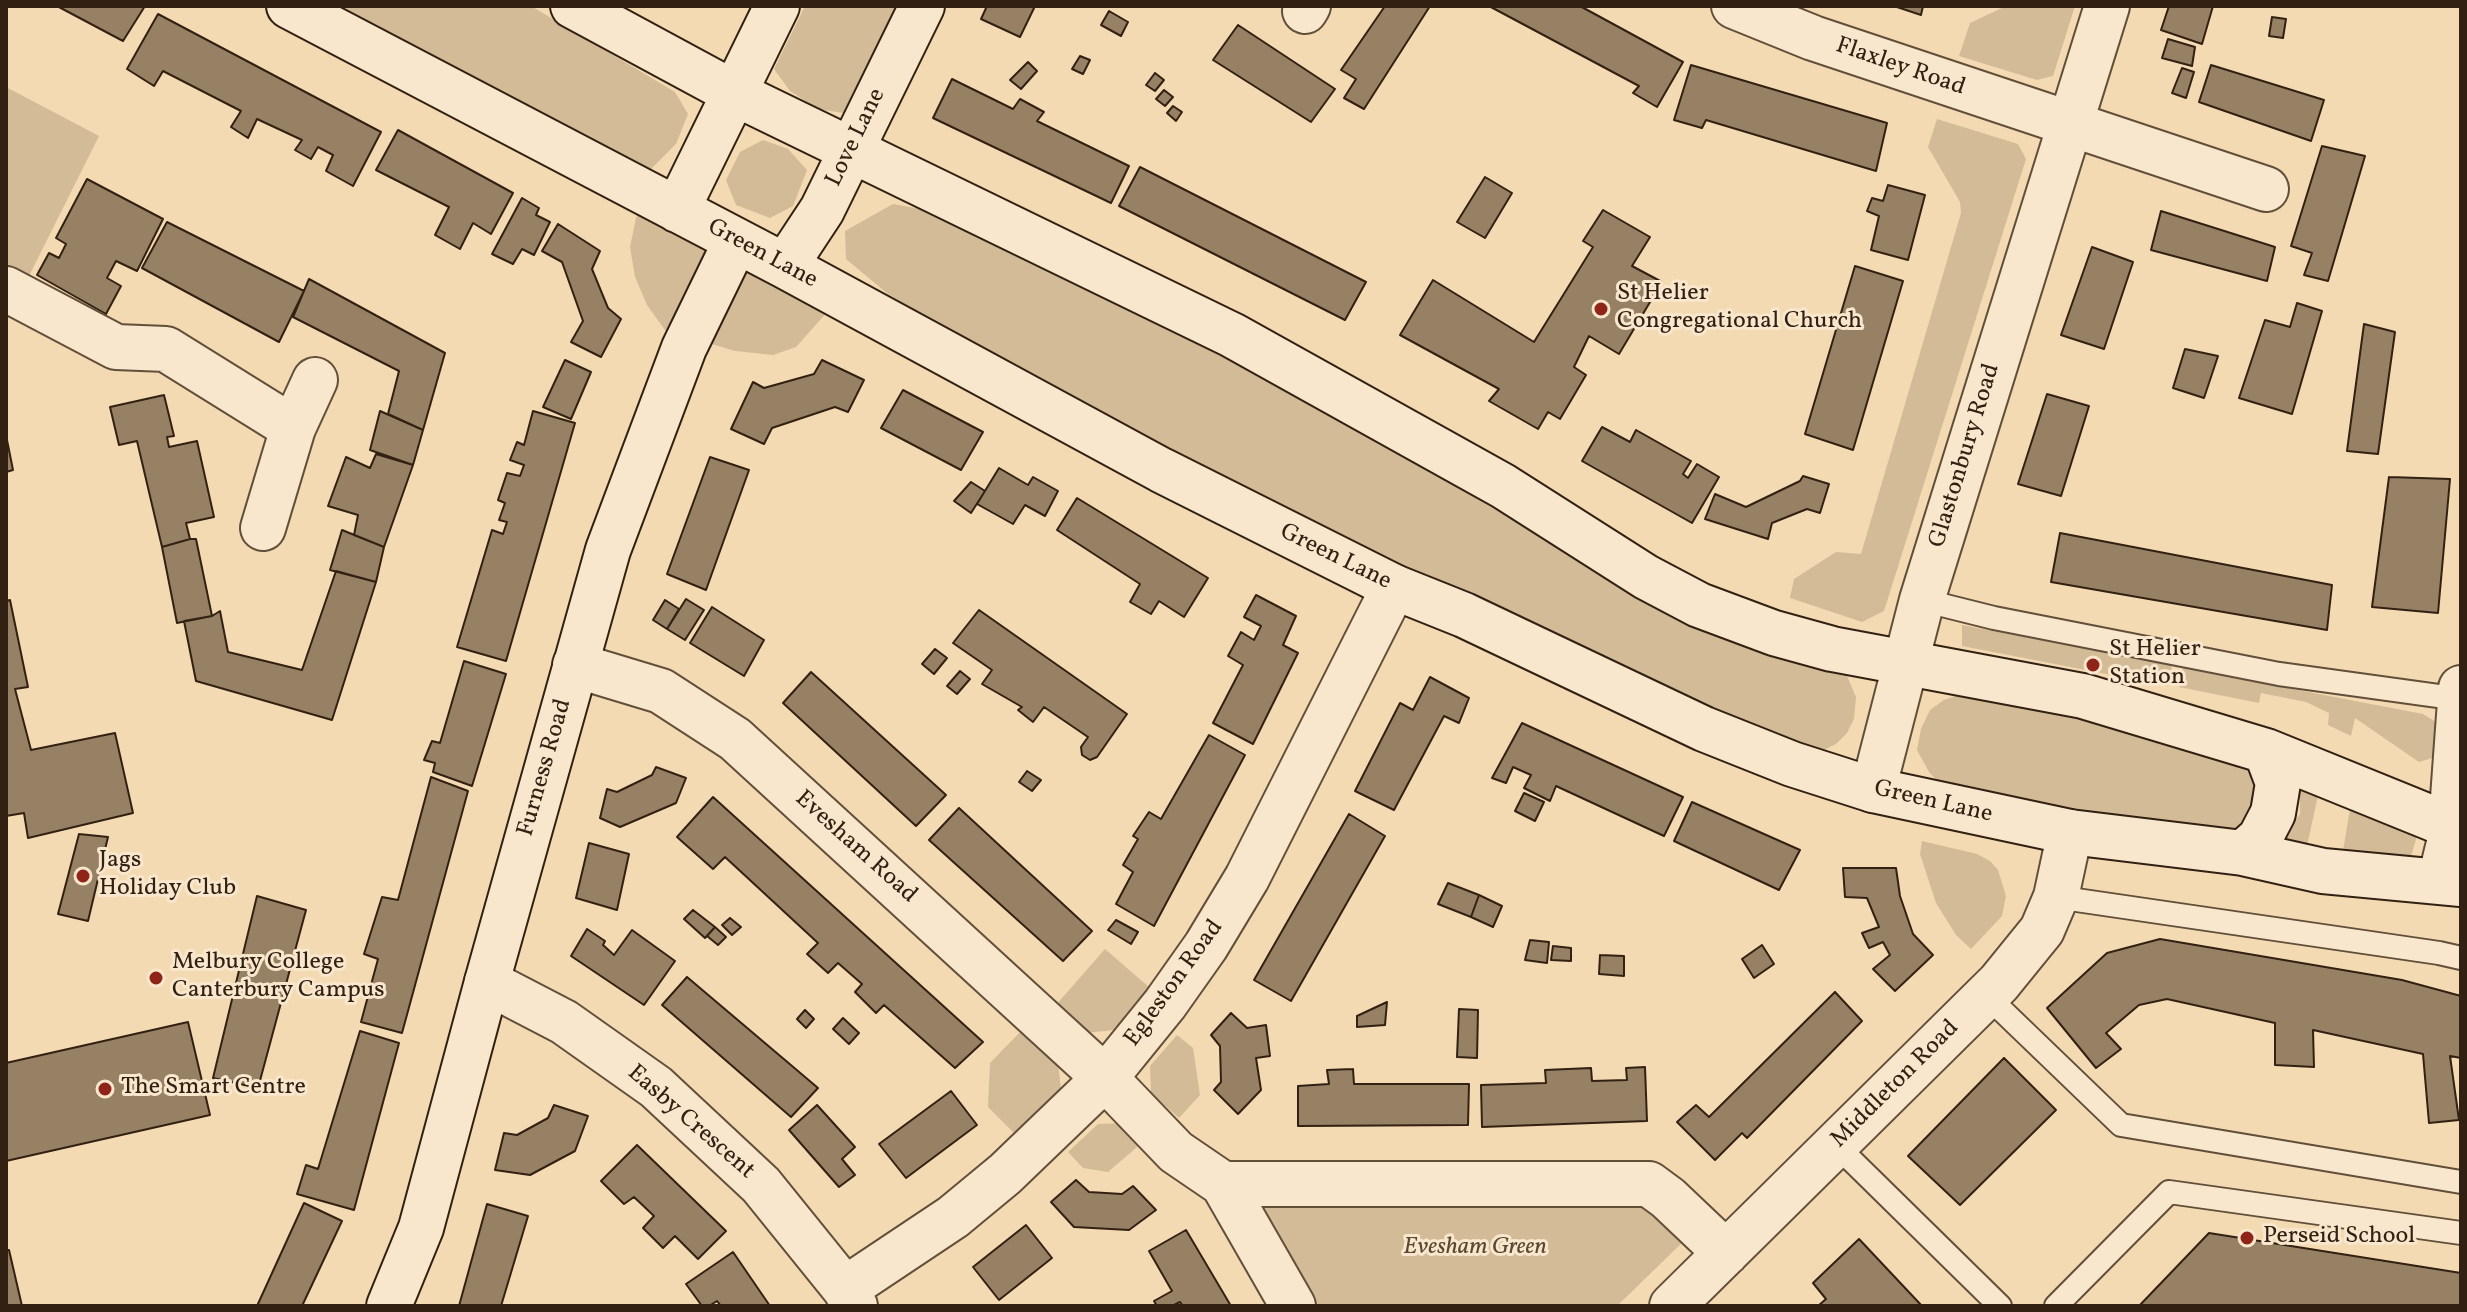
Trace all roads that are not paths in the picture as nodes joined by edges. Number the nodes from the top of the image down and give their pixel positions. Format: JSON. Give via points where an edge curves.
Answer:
{"nodes":[{"id":1,"x":289,"y":6,"type":"edge"},
{"id":2,"x":573,"y":6,"type":"edge"},
{"id":3,"x":777,"y":6,"type":"edge"},
{"id":4,"x":922,"y":6,"type":"edge"},
{"id":5,"x":1734,"y":6,"type":"edge"},
{"id":6,"x":2107,"y":6,"type":"edge"},
{"id":7,"x":736,"y":94,"type":"junction"},
{"id":8,"x":2068,"y":125,"type":"junction"},
{"id":9,"x":851,"y":150,"type":"junction"},
{"id":10,"x":2266,"y":189,"type":"dead end"},
{"id":11,"x":677,"y":210,"type":"junction"},
{"id":12,"x":736,"y":241,"type":"junction"},
{"id":13,"x":785,"y":266,"type":"junction"},
{"id":14,"x":6,"y":289,"type":"edge"},
{"id":15,"x":315,"y":380,"type":"dead end"},
{"id":16,"x":293,"y":428,"type":"junction"},
{"id":17,"x":263,"y":528,"type":"dead end"},
{"id":18,"x":1394,"y":587,"type":"junction"},
{"id":19,"x":1922,"y":600,"type":"junction"},
{"id":20,"x":1907,"y":664,"type":"junction"},
{"id":21,"x":575,"y":665,"type":"junction"},
{"id":22,"x":2460,"y":694,"type":"edge"},
{"id":23,"x":2266,"y":751,"type":"junction"},
{"id":24,"x":1873,"y":790,"type":"junction"},
{"id":25,"x":2456,"y":828,"type":"edge"},
{"id":26,"x":2070,"y":832,"type":"junction"},
{"id":27,"x":2243,"y":853,"type":"junction"},
{"id":28,"x":2451,"y":882,"type":"edge"},
{"id":29,"x":2056,"y":897,"type":"junction"},
{"id":30,"x":2461,"y":958,"type":"edge"},
{"id":31,"x":487,"y":982,"type":"junction"},
{"id":32,"x":1987,"y":996,"type":"junction"},
{"id":33,"x":1105,"y":1078,"type":"junction"},
{"id":34,"x":1836,"y":1145,"type":"junction"},
{"id":35,"x":2461,"y":1182,"type":"edge"},
{"id":36,"x":1223,"y":1184,"type":"junction"},
{"id":37,"x":2461,"y":1233,"type":"edge"},
{"id":38,"x":1726,"y":1253,"type":"junction"},
{"id":39,"x":850,"y":1298,"type":"edge"},
{"id":40,"x":389,"y":1306,"type":"edge"},
{"id":41,"x":1293,"y":1306,"type":"edge"},
{"id":42,"x":1672,"y":1306,"type":"edge"},
{"id":43,"x":2000,"y":1306,"type":"edge"},
{"id":44,"x":2056,"y":1306,"type":"edge"}],
"edges":[{"from":1,"to":11,"type":"street","name":"Green Lane"},
{"from":2,"to":7,"type":"street"},
{"from":3,"to":7,"type":"street"},
{"from":4,"to":9,"type":"street","name":"Love Lane"},
{"from":5,"to":8,"type":"street","name":"Flaxley Road"},
{"from":6,"to":8,"type":"street","name":"Glastonbury Road"},
{"from":7,"to":9,"type":"street"},
{"from":7,"to":11,"type":"street"},
{"from":8,"to":10,"type":"street"},
{"from":8,"to":19,"type":"street","name":"Glastonbury Road"},
{"from":9,"to":13,"type":"street","name":"Love Lane","via":[[822,210]]},
{"from":9,"to":20,"type":"street","via":[[1232,335],[1503,486],[1699,605],[1774,633]]},
{"from":11,"to":12,"type":"street","name":"Green Lane"},
{"from":12,"to":13,"type":"street","name":"Green Lane"},
{"from":12,"to":21,"type":"street","name":"Furness Road","via":[[684,348],[608,550]]},
{"from":13,"to":18,"type":"street","name":"Green Lane","via":[[1161,470]]},
{"from":14,"to":16,"type":"street","via":[[116,347],[166,349]]},
{"from":15,"to":16,"type":"street"},
{"from":16,"to":17,"type":"street"},
{"from":18,"to":24,"type":"street","name":"Green Lane","via":[[1704,729]]},
{"from":18,"to":33,"type":"street","name":"Egleston Road","via":[[1247,878],[1173,993]]},
{"from":19,"to":20,"type":"street","name":"Glastonbury Road"},
{"from":19,"to":22,"type":"lane","via":[[2279,674]]},
{"from":20,"to":23,"type":"street","via":[[2083,696]]},
{"from":20,"to":24,"type":"street","name":"Glastonbury Road"},
{"from":21,"to":31,"type":"street","name":"Furness Road"},
{"from":21,"to":33,"type":"street","name":"Evesham Road","via":[[661,691],[735,739]]},
{"from":22,"to":25,"type":"street"},
{"from":23,"to":25,"type":"street"},
{"from":23,"to":27,"type":"street","via":[[2278,783],[2273,813],[2260,838]]},
{"from":24,"to":26,"type":"street","name":"Green Lane"},
{"from":25,"to":28,"type":"street"},
{"from":26,"to":27,"type":"street","name":"Green Lane"},
{"from":26,"to":29,"type":"street","name":"Middleton Road"},
{"from":27,"to":28,"type":"street","name":"Green Lane","via":[[2323,871]]},
{"from":29,"to":30,"type":"lane"},
{"from":29,"to":32,"type":"street","name":"Middleton Road","via":[[2042,930]]},
{"from":31,"to":39,"type":"street","name":"Easby Crescent","via":[[564,1022],[656,1087],[761,1185]]},
{"from":31,"to":40,"type":"street","name":"Furness Road","via":[[421,1228]]},
{"from":32,"to":34,"type":"street","name":"Middleton Road"},
{"from":32,"to":35,"type":"lane","via":[[2121,1125]]},
{"from":33,"to":36,"type":"street","via":[[1176,1152]]},
{"from":33,"to":39,"type":"street","name":"Egleston Road","via":[[1005,1174]]},
{"from":34,"to":38,"type":"street","name":"Middleton Road"},
{"from":34,"to":43,"type":"lane"},
{"from":36,"to":38,"type":"street","via":[[1649,1184]]},
{"from":36,"to":41,"type":"street"},
{"from":37,"to":44,"type":"lane","via":[[2169,1192]]},
{"from":38,"to":42,"type":"street","name":"Middleton Road"}]}
